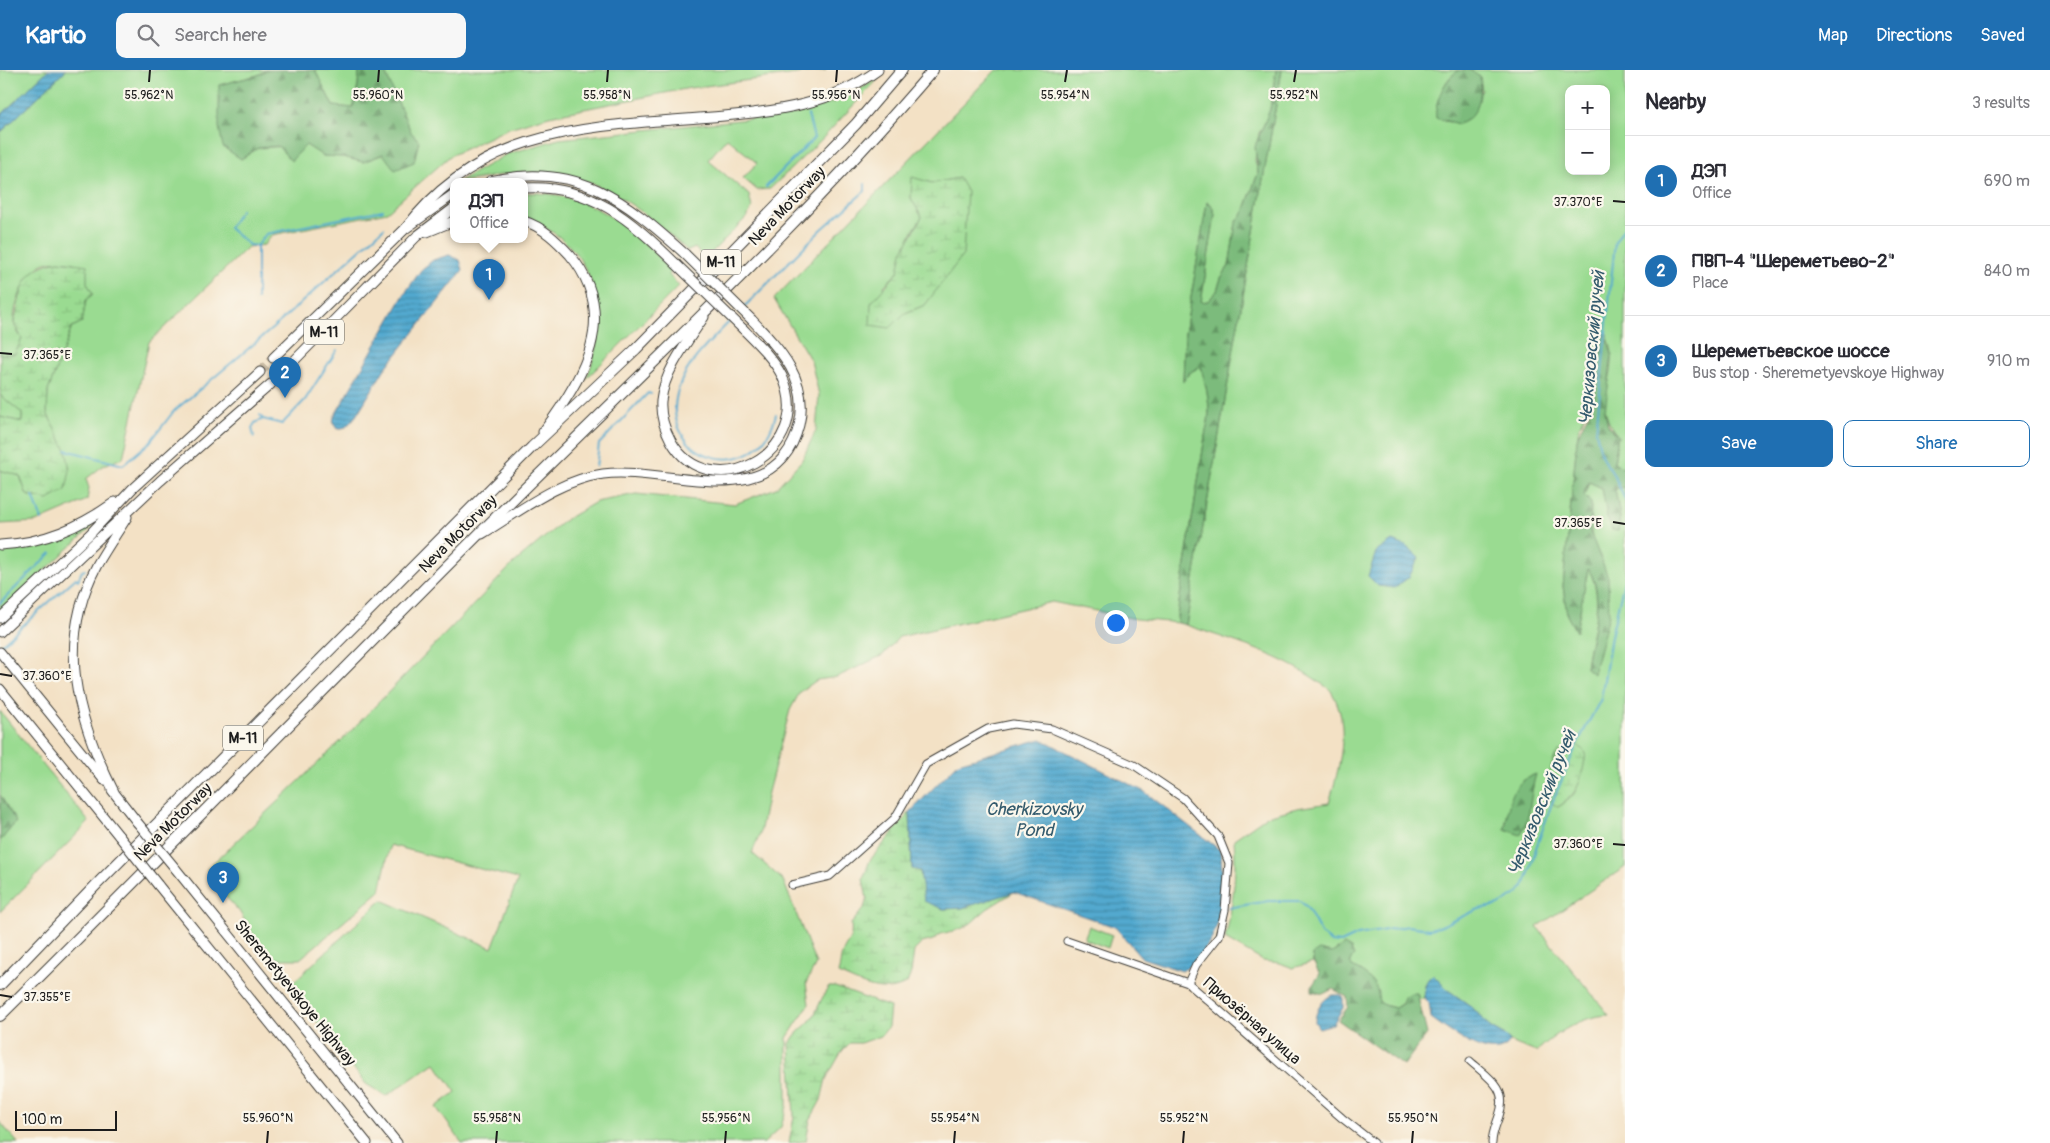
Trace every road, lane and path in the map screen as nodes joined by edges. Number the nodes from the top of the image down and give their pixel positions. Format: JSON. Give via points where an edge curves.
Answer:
{"nodes":[{"id":1,"x":878,"y":70,"type":"edge"},
{"id":2,"x":902,"y":70,"type":"edge"},
{"id":3,"x":933,"y":70,"type":"edge"},
{"id":4,"x":455,"y":178,"type":"edge"},
{"id":5,"x":512,"y":178,"type":"edge"},
{"id":6,"x":450,"y":182,"type":"edge"},
{"id":7,"x":528,"y":188,"type":"edge"},
{"id":8,"x":450,"y":197,"type":"edge"},
{"id":9,"x":450,"y":211,"type":"edge"},
{"id":10,"x":450,"y":223,"type":"edge"},
{"id":11,"x":528,"y":223,"type":"edge"},
{"id":12,"x":405,"y":229,"type":"junction"},
{"id":13,"x":417,"y":236,"type":"junction"},
{"id":14,"x":711,"y":304,"type":"junction"},
{"id":15,"x":273,"y":358,"type":"tunnel mouth"},
{"id":16,"x":284,"y":370,"type":"tunnel mouth"},
{"id":17,"x":260,"y":372,"type":"tunnel mouth"},
{"id":18,"x":271,"y":384,"type":"tunnel mouth"},
{"id":19,"x":532,"y":447,"type":"junction"},
{"id":20,"x":133,"y":488,"type":"junction"},
{"id":21,"x":134,"y":506,"type":"junction"},
{"id":22,"x":473,"y":540,"type":"junction"},
{"id":23,"x":0,"y":546,"type":"edge"},
{"id":24,"x":0,"y":618,"type":"edge"},
{"id":25,"x":0,"y":632,"type":"edge"},
{"id":26,"x":2,"y":655,"type":"edge"},
{"id":27,"x":0,"y":689,"type":"edge"},
{"id":28,"x":115,"y":794,"type":"junction"},
{"id":29,"x":792,"y":885,"type":"dead end"},
{"id":30,"x":1067,"y":940,"type":"dead end"},
{"id":31,"x":1188,"y":983,"type":"junction"},
{"id":32,"x":0,"y":985,"type":"edge"},
{"id":33,"x":0,"y":1016,"type":"edge"},
{"id":34,"x":1470,"y":1061,"type":"dead end"},
{"id":35,"x":368,"y":1143,"type":"edge"},
{"id":36,"x":397,"y":1143,"type":"edge"},
{"id":37,"x":1374,"y":1143,"type":"edge"},
{"id":38,"x":1492,"y":1143,"type":"edge"}],
"edges":[{"from":1,"to":4,"type":"main road","number":"М-11","via":[[834,96],[789,108],[590,128],[532,140],[486,159]]},
{"from":2,"to":19,"type":"highway","name":"Neva Motorway","number":"М-11","via":[[856,124],[642,342]]},
{"from":3,"to":14,"type":"highway","name":"Neva Motorway","number":"М-11","via":[[877,136]]},
{"from":5,"to":22,"type":"main road","number":"М-11","bridge":true,"via":[[553,177],[587,185],[635,211],[685,254],[783,355],[792,369],[801,397],[799,425],[787,452],[770,468],[749,478],[725,483],[631,472],[584,478],[553,491]]},
{"from":6,"to":12,"type":"main road","number":"М-11","via":[[423,205]]},
{"from":7,"to":14,"type":"main road","number":"М-11","bridge":true,"via":[[566,191],[598,202],[629,220],[764,350],[782,375],[789,399],[787,425],[775,448],[755,463],[733,470],[712,469],[691,461],[674,446],[664,425],[661,400],[668,376]]},
{"from":8,"to":12,"type":"main road","number":"М-11"},
{"from":9,"to":13,"type":"main road","number":"М-11"},
{"from":10,"to":13,"type":"main road","number":"М-11"},
{"from":11,"to":19,"type":"main road","number":"М-11","via":[[546,232],[576,263],[591,296],[595,318],[593,344],[585,367],[562,407]]},
{"from":12,"to":15,"type":"main road","number":"М-11"},
{"from":13,"to":16,"type":"main road","number":"М-11"},
{"from":14,"to":22,"type":"highway","name":"Neva Motorway","number":"М-11"},
{"from":17,"to":20,"type":"main road"},
{"from":18,"to":21,"type":"main road"},
{"from":19,"to":32,"type":"highway","name":"Neva Motorway","number":"М-11"},
{"from":20,"to":23,"type":"main road","via":[[97,515],[56,536]]},
{"from":20,"to":24,"type":"main road","via":[[90,534]]},
{"from":21,"to":25,"type":"main road"},
{"from":21,"to":28,"type":"main road","via":[[97,566],[86,592],[79,614],[74,657],[82,716]]},
{"from":22,"to":33,"type":"highway","name":"Neva Motorway","number":"М-11"},
{"from":26,"to":28,"type":"main road","name":"Sheremetyevskoye Highway"},
{"from":27,"to":35,"type":"main road","bridge":true},
{"from":28,"to":36,"type":"main road","name":"Sheremetyevskoye Highway","bridge":true},
{"from":29,"to":31,"type":"street","via":[[830,876],[895,818],[926,764],[988,729],[1013,724],[1052,729],[1134,765],[1183,798],[1218,836],[1229,863],[1225,910],[1219,936],[1196,965]]},
{"from":30,"to":31,"type":"street","name":"Приозёрная улица"},
{"from":31,"to":37,"type":"street","name":"Приозёрная улица"},
{"from":34,"to":38,"type":"street","via":[[1497,1086],[1502,1095]]}]}
